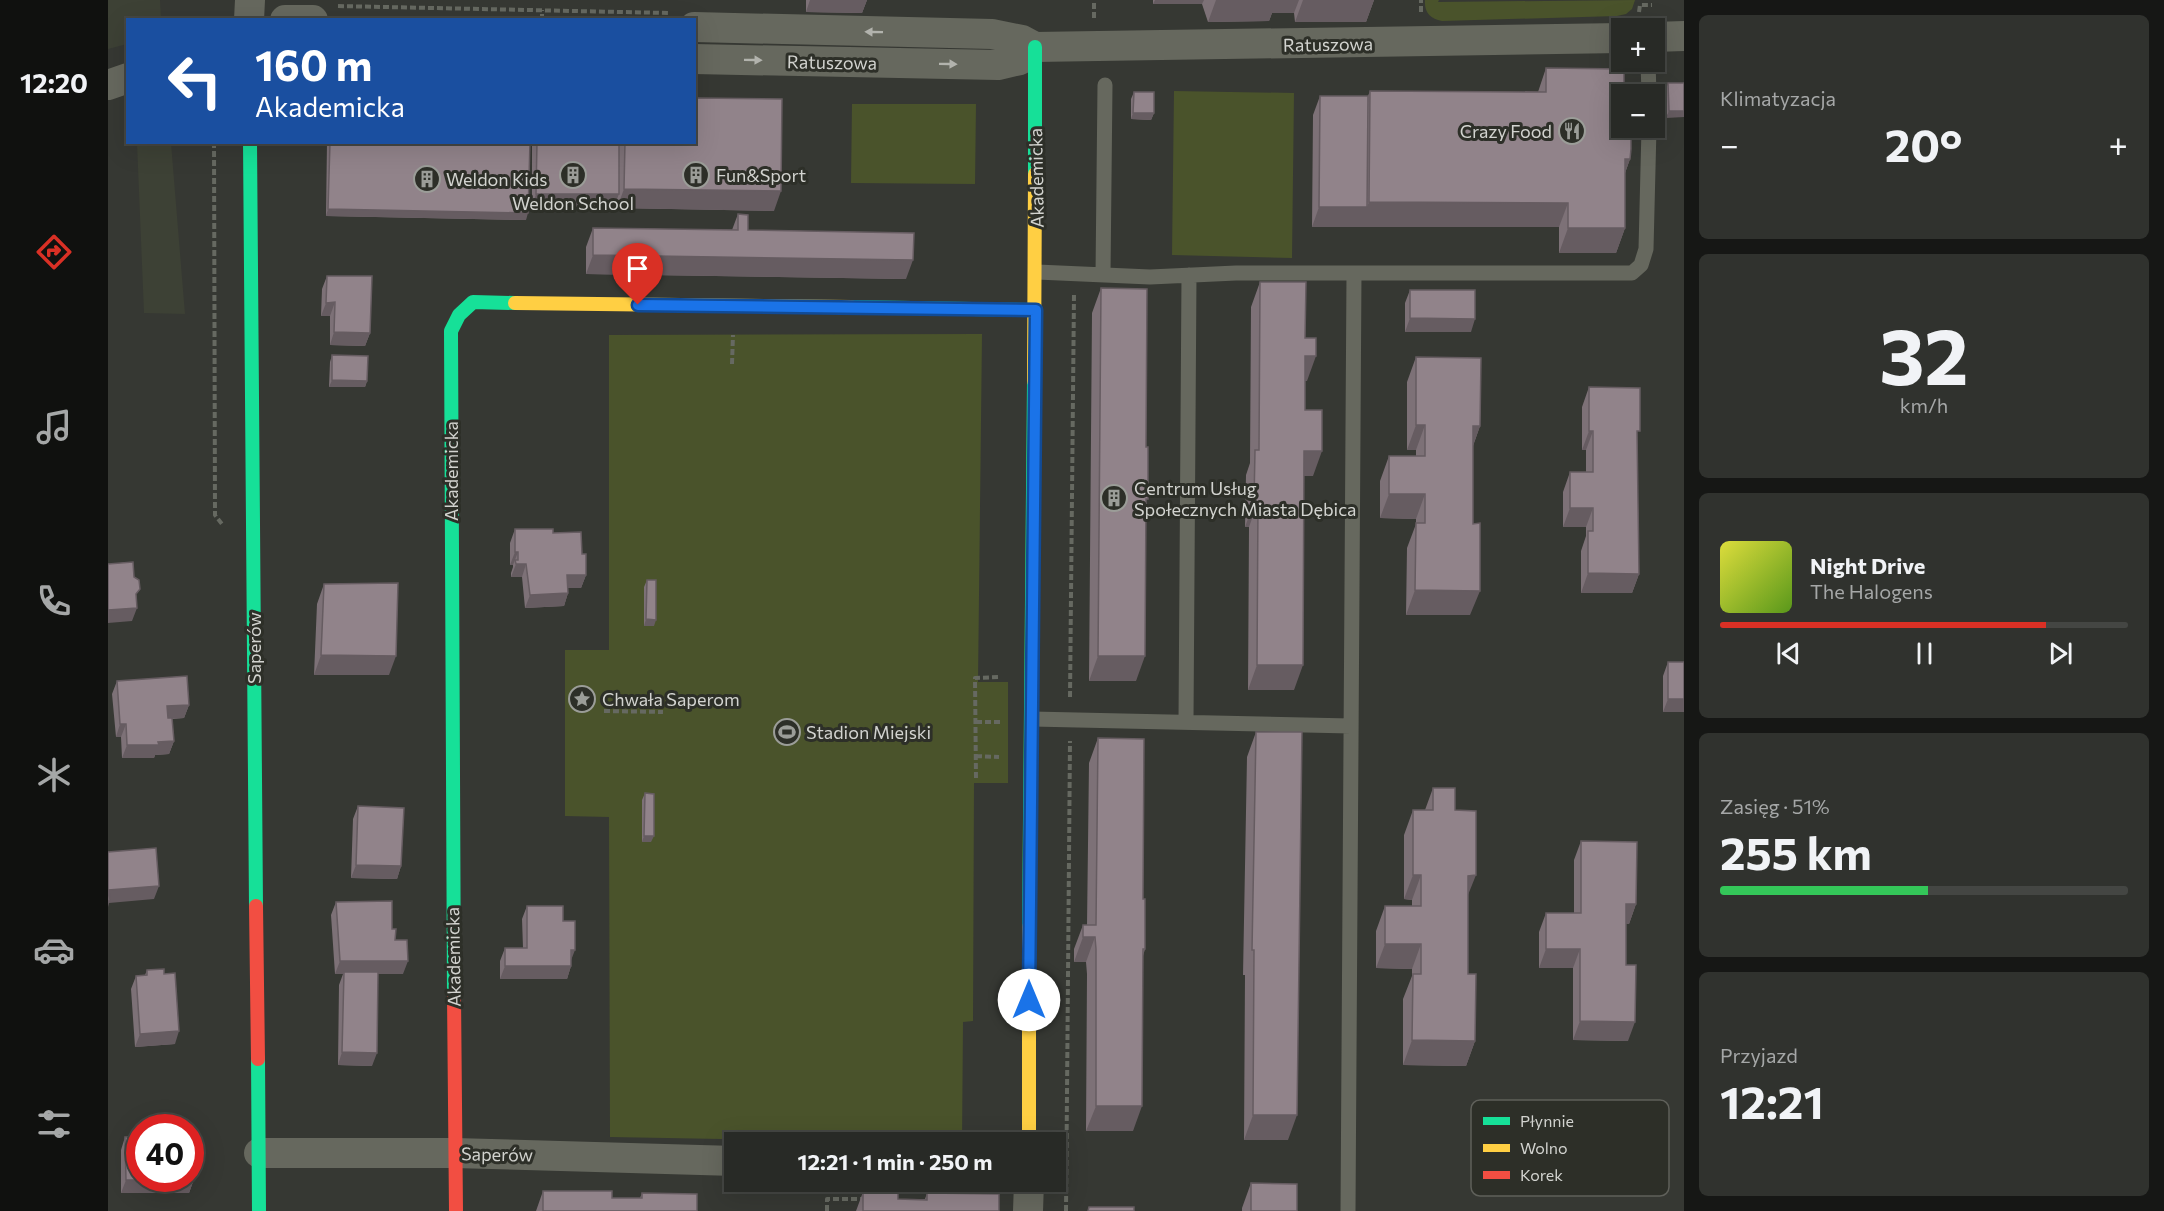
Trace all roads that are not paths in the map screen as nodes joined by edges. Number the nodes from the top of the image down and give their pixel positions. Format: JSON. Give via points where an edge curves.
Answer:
{"nodes":[{"id":1,"x":250,"y":0,"type":"edge"},
{"id":2,"x":321,"y":13,"type":"edge"},
{"id":3,"x":249,"y":18,"type":"edge"},
{"id":4,"x":295,"y":18,"type":"edge"},
{"id":5,"x":696,"y":20,"type":"edge"},
{"id":6,"x":1684,"y":36,"type":"edge"},
{"id":7,"x":1665,"y":37,"type":"edge"},
{"id":8,"x":1611,"y":38,"type":"edge"},
{"id":9,"x":1035,"y":47,"type":"junction"},
{"id":10,"x":696,"y":59,"type":"edge"},
{"id":11,"x":126,"y":79,"type":"edge"},
{"id":12,"x":108,"y":85,"type":"edge"},
{"id":13,"x":1105,"y":85,"type":"dead end"},
{"id":14,"x":1649,"y":138,"type":"edge"},
{"id":15,"x":250,"y":144,"type":"edge"},
{"id":16,"x":1037,"y":272,"type":"junction"},
{"id":17,"x":1354,"y":273,"type":"junction"},
{"id":18,"x":1103,"y":275,"type":"junction"},
{"id":19,"x":1189,"y":275,"type":"junction"},
{"id":20,"x":1036,"y":310,"type":"junction"},
{"id":21,"x":1012,"y":670,"type":"road end"},
{"id":22,"x":1031,"y":670,"type":"junction"},
{"id":23,"x":1032,"y":719,"type":"junction"},
{"id":24,"x":1186,"y":721,"type":"junction"},
{"id":25,"x":1351,"y":726,"type":"junction"},
{"id":26,"x":1029,"y":1132,"type":"edge"},
{"id":27,"x":259,"y":1153,"type":"junction"},
{"id":28,"x":454,"y":1153,"type":"junction"},
{"id":29,"x":724,"y":1161,"type":"edge"},
{"id":30,"x":1029,"y":1192,"type":"edge"},
{"id":31,"x":259,"y":1211,"type":"edge"},
{"id":32,"x":456,"y":1211,"type":"edge"},
{"id":33,"x":1028,"y":1211,"type":"edge"},
{"id":34,"x":1348,"y":1211,"type":"edge"}],
"edges":[{"from":1,"to":3,"type":"street"},
{"from":2,"to":4,"type":"street"},
{"from":9,"to":5,"type":"street","name":"Ratuszowa","one_way":true,"via":[[992,34]]},
{"from":6,"to":7,"type":"street"},
{"from":8,"to":9,"type":"street","name":"Ratuszowa"},
{"from":10,"to":9,"type":"street","name":"Ratuszowa","one_way":true,"via":[[998,65],[1020,60]]},
{"from":9,"to":16,"type":"street","name":"Akademicka"},
{"from":11,"to":12,"type":"street"},
{"from":13,"to":18,"type":"lane"},
{"from":14,"to":17,"type":"lane","via":[[1646,249],[1632,273]]},
{"from":15,"to":27,"type":"street","name":"Saperów"},
{"from":16,"to":18,"type":"lane"},
{"from":16,"to":20,"type":"street","name":"Akademicka"},
{"from":17,"to":19,"type":"lane"},
{"from":17,"to":25,"type":"lane"},
{"from":18,"to":19,"type":"lane"},
{"from":19,"to":24,"type":"lane"},
{"from":20,"to":22,"type":"street","name":"Akademicka"},
{"from":20,"to":28,"type":"street","name":"Akademicka","via":[[473,302],[462,310],[451,331]]},
{"from":21,"to":22,"type":"lane"},
{"from":22,"to":23,"type":"street","name":"Akademicka"},
{"from":23,"to":24,"type":"lane"},
{"from":23,"to":26,"type":"street","name":"Akademicka"},
{"from":24,"to":25,"type":"lane"},
{"from":25,"to":34,"type":"lane"},
{"from":27,"to":28,"type":"street","name":"Saperów"},
{"from":27,"to":31,"type":"street","name":"Saperów"},
{"from":28,"to":29,"type":"street","name":"Saperów"},
{"from":28,"to":32,"type":"street","name":"Akademicka"},
{"from":30,"to":33,"type":"street"}]}
